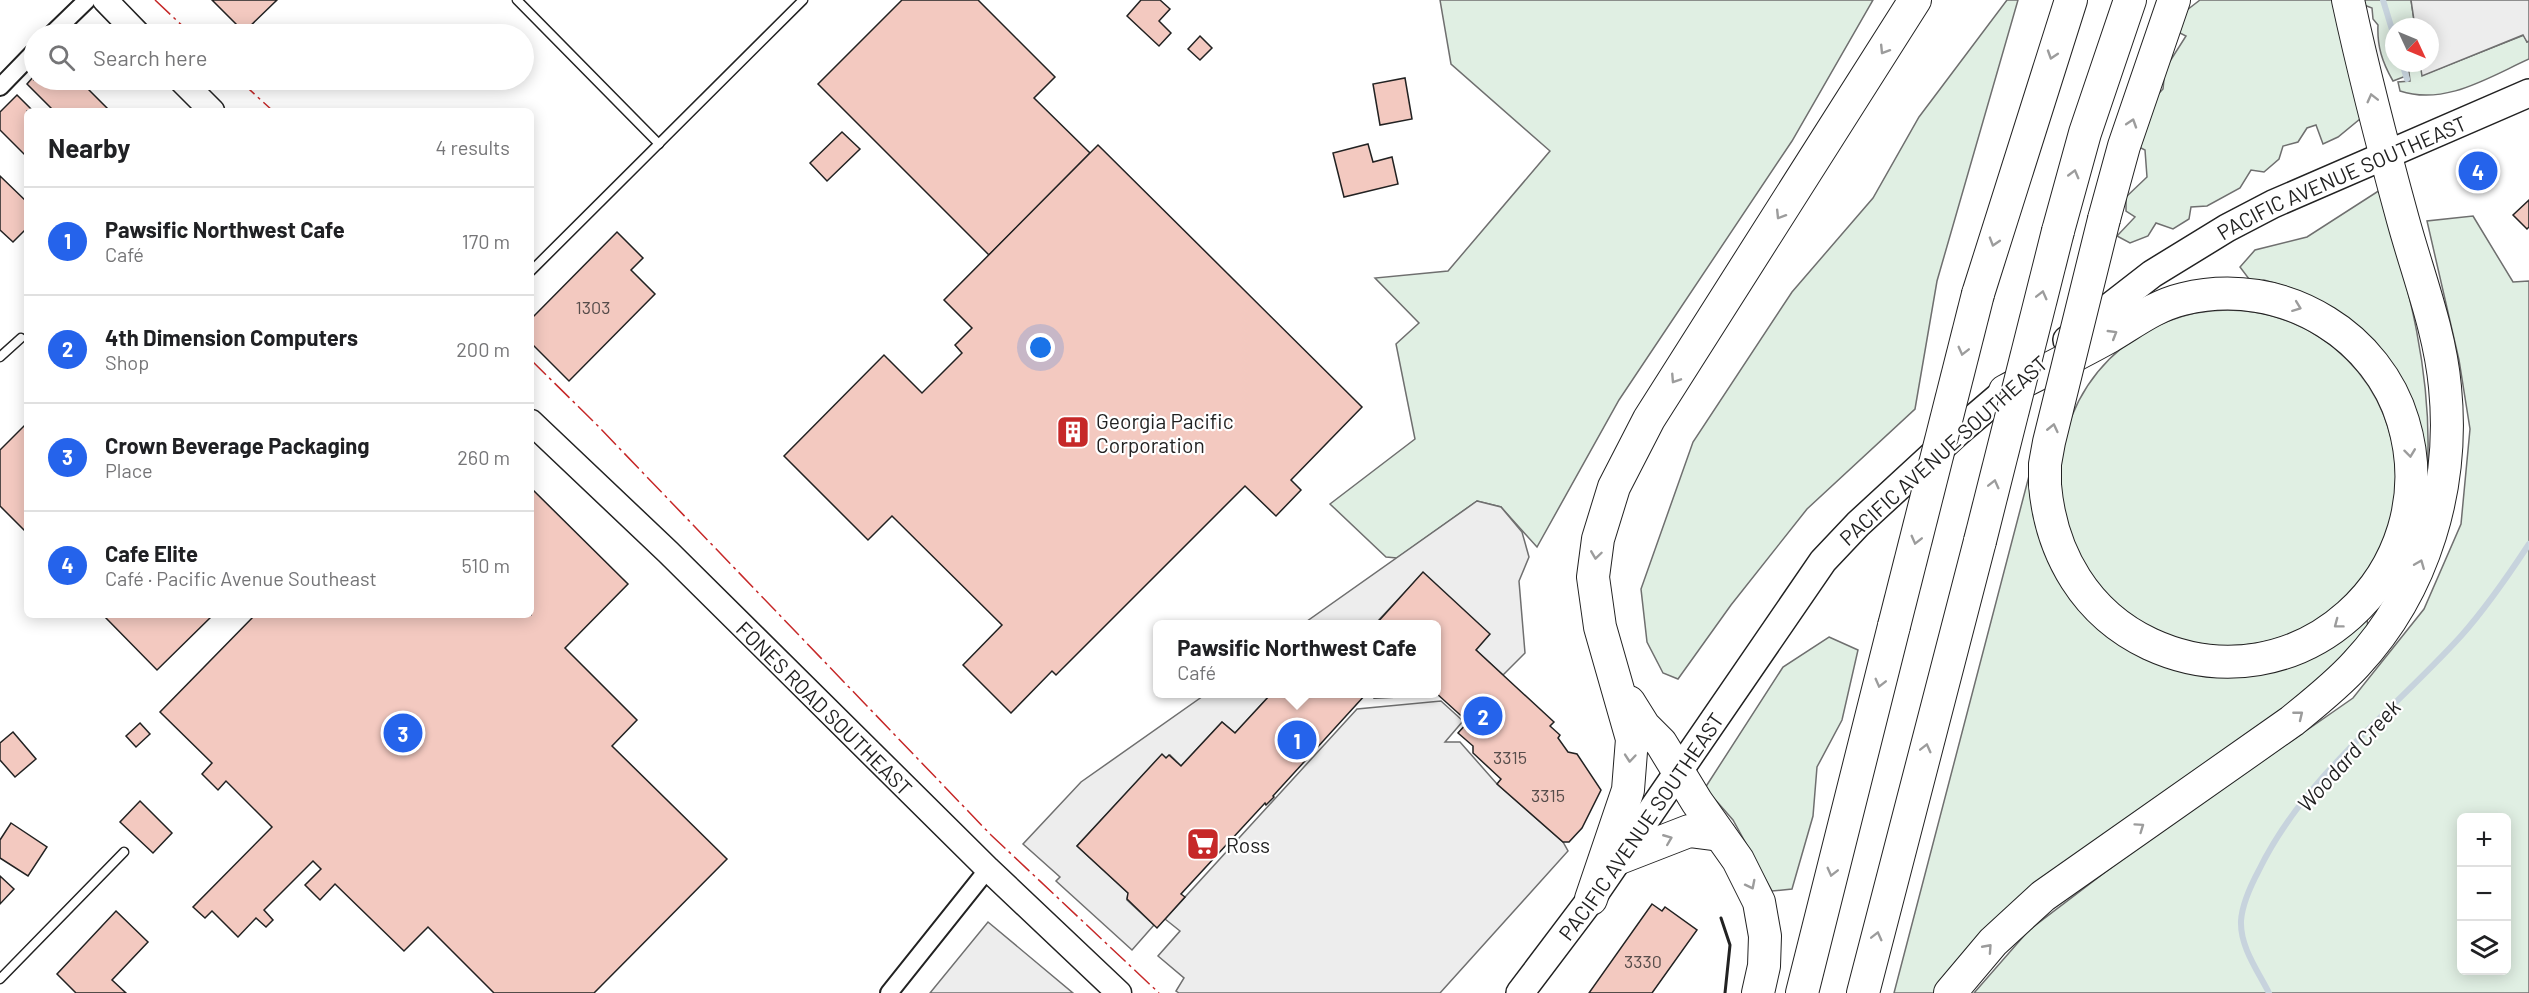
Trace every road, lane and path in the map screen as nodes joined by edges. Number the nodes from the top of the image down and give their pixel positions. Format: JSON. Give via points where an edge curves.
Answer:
{"nodes":[{"id":1,"x":87,"y":0,"type":"edge"},
{"id":2,"x":105,"y":0,"type":"edge"},
{"id":3,"x":517,"y":0,"type":"edge"},
{"id":4,"x":803,"y":0,"type":"edge"},
{"id":5,"x":1915,"y":0,"type":"edge"},
{"id":6,"x":2071,"y":0,"type":"edge"},
{"id":7,"x":2130,"y":0,"type":"edge"},
{"id":8,"x":2174,"y":0,"type":"edge"},
{"id":9,"x":2348,"y":0,"type":"edge"},
{"id":10,"x":62,"y":24,"type":"edge"},
{"id":11,"x":128,"y":24,"type":"edge"},
{"id":12,"x":24,"y":62,"type":"edge"},
{"id":13,"x":0,"y":87,"type":"edge"},
{"id":14,"x":191,"y":90,"type":"edge"},
{"id":15,"x":2529,"y":93,"type":"edge"},
{"id":16,"x":209,"y":108,"type":"edge"},
{"id":17,"x":659,"y":144,"type":"junction"},
{"id":18,"x":2386,"y":155,"type":"junction"},
{"id":19,"x":534,"y":268,"type":"edge"},
{"id":20,"x":21,"y":338,"type":"dead end"},
{"id":21,"x":0,"y":357,"type":"edge"},
{"id":22,"x":2005,"y":391,"type":"junction"},
{"id":23,"x":534,"y":425,"type":"edge"},
{"id":24,"x":1616,"y":681,"type":"junction"},
{"id":25,"x":1678,"y":770,"type":"junction"},
{"id":26,"x":1720,"y":835,"type":"junction"},
{"id":27,"x":124,"y":852,"type":"dead end"},
{"id":28,"x":1617,"y":859,"type":"junction"},
{"id":29,"x":988,"y":869,"type":"junction"},
{"id":30,"x":1590,"y":899,"type":"junction"},
{"id":31,"x":0,"y":979,"type":"edge"},
{"id":32,"x":889,"y":993,"type":"edge"},
{"id":33,"x":1119,"y":993,"type":"edge"},
{"id":34,"x":1520,"y":993,"type":"edge"},
{"id":35,"x":1758,"y":993,"type":"edge"},
{"id":36,"x":1802,"y":993,"type":"edge"},
{"id":37,"x":1863,"y":993,"type":"edge"},
{"id":38,"x":1950,"y":993,"type":"edge"}],
"edges":[{"from":1,"to":10,"type":"street"},
{"from":2,"to":11,"type":"street"},
{"from":3,"to":17,"type":"lane"},
{"from":4,"to":17,"type":"lane"},
{"from":5,"to":24,"type":"highway","one_way":true,"via":[[1649,419],[1614,487],[1598,539],[1593,577],[1600,627]]},
{"from":6,"to":36,"type":"highway","one_way":true,"bridge":true,"via":[[1978,294]]},
{"from":37,"to":7,"type":"highway","one_way":true,"bridge":true,"via":[[2058,231],[2085,133]]},
{"from":22,"to":8,"type":"highway","one_way":true,"bridge":true,"via":[[2112,335],[2145,314],[2181,300],[2217,294],[2268,297],[2313,314],[2363,352],[2386,383],[2400,411],[2411,456],[2412,483],[2406,525],[2388,570],[2371,594],[2318,638],[2280,654],[2238,661],[2199,659],[2141,640],[2106,615],[2077,582],[2059,550],[2047,509],[2045,464],[2049,442],[2104,219],[2124,146]]},
{"from":18,"to":9,"type":"highway","one_way":true},
{"from":12,"to":13,"type":"street"},
{"from":14,"to":16,"type":"street"},
{"from":15,"to":18,"type":"main road","name":"PACIFIC AVENUE SOUTHEAST"},
{"from":17,"to":19,"type":"lane"},
{"from":18,"to":22,"type":"main road","name":"PACIFIC AVENUE SOUTHEAST","via":[[2273,204],[2190,250],[2122,296]]},
{"from":38,"to":18,"type":"highway","one_way":true,"via":[[1993,942],[2043,896],[2328,692],[2381,634],[2418,570],[2441,499],[2448,425],[2445,386],[2433,326]]},
{"from":20,"to":21,"type":"lane"},
{"from":22,"to":25,"type":"main road","name":"PACIFIC AVENUE SOUTHEAST","via":[[1858,524],[1823,561]]},
{"from":23,"to":29,"type":"street","name":"FONES ROAD SOUTHEAST","via":[[685,568]]},
{"from":24,"to":25,"type":"highway"},
{"from":24,"to":30,"type":"highway","one_way":true,"via":[[1632,740],[1628,790]]},
{"from":25,"to":26,"type":"highway"},
{"from":25,"to":28,"type":"main road","name":"PACIFIC AVENUE SOUTHEAST"},
{"from":28,"to":26,"type":"highway","one_way":true,"via":[[1689,831]]},
{"from":26,"to":35,"type":"highway","one_way":true,"via":[[1759,902],[1765,936]]},
{"from":27,"to":31,"type":"lane"},
{"from":28,"to":30,"type":"main road","name":"PACIFIC AVENUE SOUTHEAST"},
{"from":29,"to":32,"type":"street"},
{"from":29,"to":33,"type":"street","name":"FONES ROAD SOUTHEAST"},
{"from":30,"to":34,"type":"main road","name":"PACIFIC AVENUE SOUTHEAST"}]}
